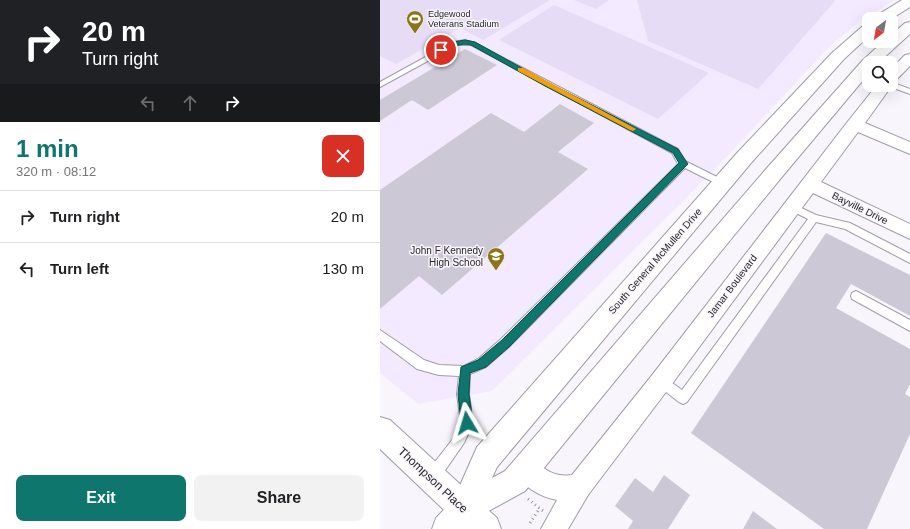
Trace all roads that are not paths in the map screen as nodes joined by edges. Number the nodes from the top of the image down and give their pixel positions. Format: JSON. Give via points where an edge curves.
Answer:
{"nodes":[{"id":1,"x":910,"y":1,"type":"edge"},
{"id":2,"x":892,"y":12,"type":"edge"},
{"id":3,"x":910,"y":26,"type":"edge"},
{"id":4,"x":862,"y":34,"type":"edge"},
{"id":5,"x":877,"y":56,"type":"edge"},
{"id":6,"x":910,"y":58,"type":"edge"},
{"id":7,"x":898,"y":70,"type":"edge"},
{"id":8,"x":862,"y":71,"type":"edge"},
{"id":9,"x":382,"y":84,"type":"edge"},
{"id":10,"x":898,"y":87,"type":"edge"},
{"id":11,"x":879,"y":92,"type":"edge"},
{"id":12,"x":910,"y":92,"type":"edge"},
{"id":13,"x":854,"y":124,"type":"junction"},
{"id":14,"x":910,"y":148,"type":"edge"},
{"id":15,"x":684,"y":164,"type":"junction"},
{"id":16,"x":722,"y":183,"type":"junction"},
{"id":17,"x":809,"y":184,"type":"junction"},
{"id":18,"x":791,"y":207,"type":"junction"},
{"id":19,"x":814,"y":218,"type":"junction"},
{"id":20,"x":910,"y":232,"type":"edge"},
{"id":21,"x":910,"y":259,"type":"edge"},
{"id":22,"x":856,"y":296,"type":"dead end"},
{"id":23,"x":910,"y":326,"type":"edge"},
{"id":24,"x":380,"y":335,"type":"edge"},
{"id":25,"x":465,"y":371,"type":"junction"},
{"id":26,"x":661,"y":381,"type":"junction"},
{"id":27,"x":380,"y":430,"type":"edge"},
{"id":28,"x":525,"y":469,"type":"junction"},
{"id":29,"x":431,"y":478,"type":"junction"},
{"id":30,"x":579,"y":486,"type":"junction"},
{"id":31,"x":455,"y":519,"type":"edge"},
{"id":32,"x":550,"y":521,"type":"edge"},
{"id":33,"x":486,"y":529,"type":"edge"}],
"edges":[{"from":1,"to":2,"type":"main road"},
{"from":3,"to":5,"type":"main road"},
{"from":4,"to":16,"type":"main road","name":"South General McMullen Drive","via":[[838,56]]},
{"from":6,"to":7,"type":"street"},
{"from":8,"to":28,"type":"main road"},
{"from":9,"to":15,"type":"lane","via":[[456,43],[473,44],[676,151]]},
{"from":10,"to":12,"type":"lane"},
{"from":11,"to":13,"type":"street","name":"Jamar Boulevard"},
{"from":13,"to":14,"type":"street"},
{"from":13,"to":17,"type":"street","name":"Jamar Boulevard"},
{"from":15,"to":16,"type":"lane"},
{"from":15,"to":25,"type":"lane","via":[[505,343],[482,363]]},
{"from":16,"to":31,"type":"main road","name":"South General McMullen Drive","via":[[487,457]]},
{"from":17,"to":18,"type":"street","name":"Jamar Boulevard"},
{"from":17,"to":20,"type":"street","name":"Bayville Drive"},
{"from":18,"to":19,"type":"lane"},
{"from":18,"to":26,"type":"street","name":"Jamar Boulevard"},
{"from":19,"to":21,"type":"lane","via":[[847,226]]},
{"from":19,"to":26,"type":"lane","via":[[683,398]]},
{"from":22,"to":23,"type":"lane"},
{"from":24,"to":25,"type":"lane","via":[[421,365],[438,370]]},
{"from":25,"to":29,"type":"lane","via":[[463,394],[467,423],[460,439]]},
{"from":26,"to":30,"type":"street","name":"Jamar Boulevard"},
{"from":27,"to":29,"type":"main road","name":"Thompson Place"},
{"from":28,"to":30,"type":"street","via":[[547,485],[561,489]]},
{"from":28,"to":31,"type":"main road","via":[[515,481]]},
{"from":29,"to":31,"type":"main road","name":"Thompson Place"},
{"from":30,"to":32,"type":"street","name":"Jamar Boulevard"},
{"from":31,"to":33,"type":"main road","name":"Thompson Place"}]}
